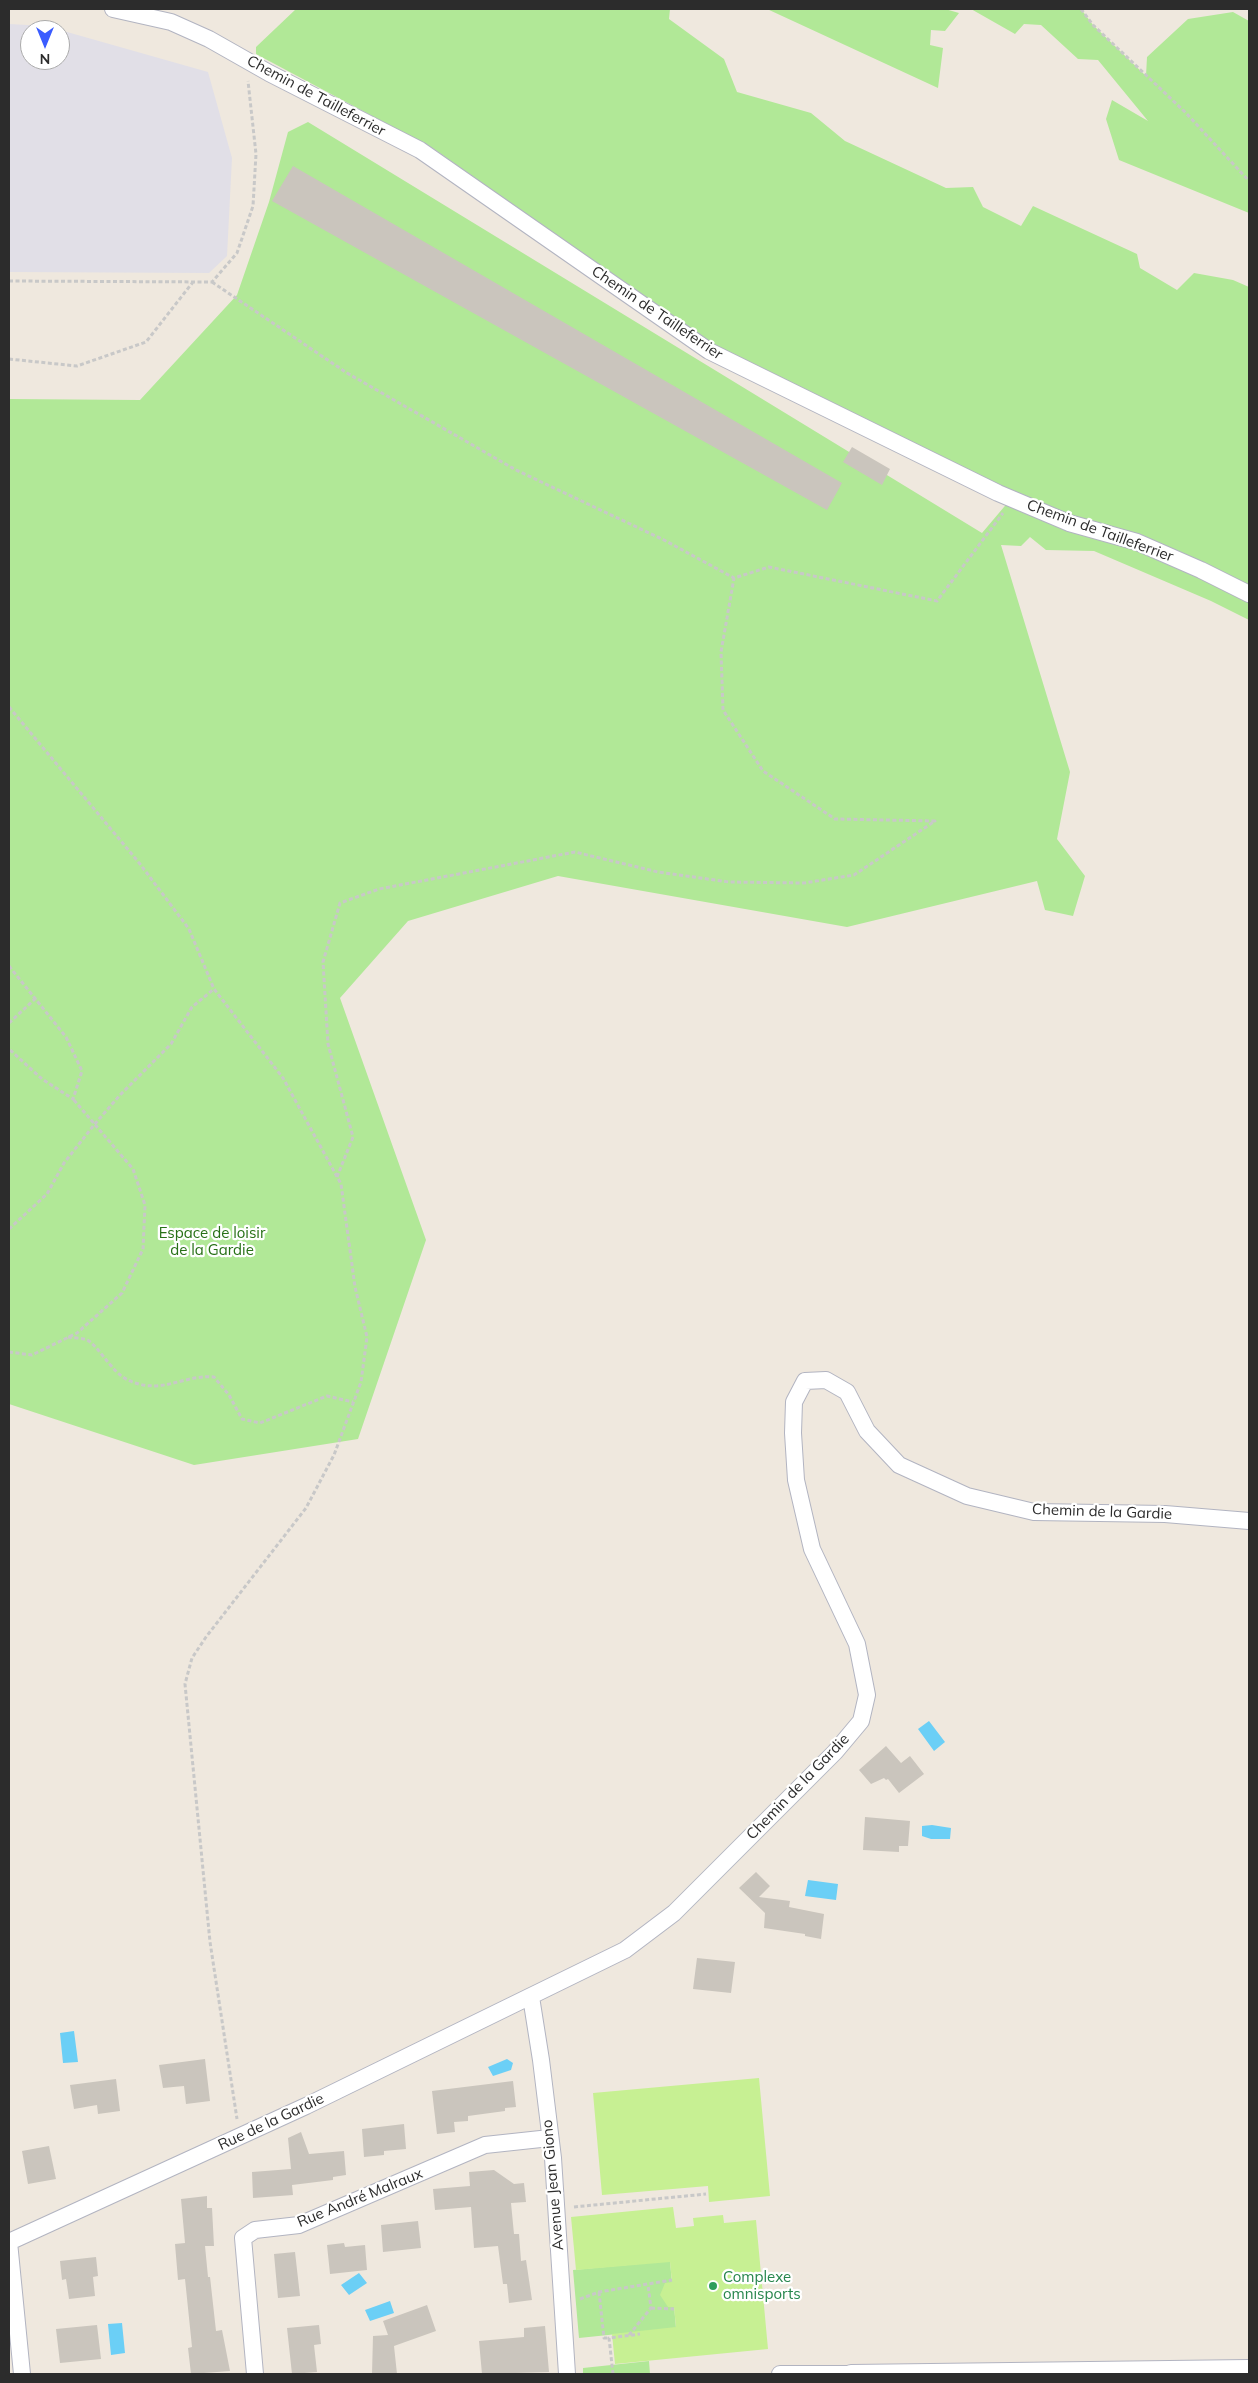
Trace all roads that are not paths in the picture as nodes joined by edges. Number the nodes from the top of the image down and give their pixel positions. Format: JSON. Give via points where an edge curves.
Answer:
{"nodes":[{"id":1,"x":113,"y":9,"type":"edge"},
{"id":2,"x":1249,"y":594,"type":"edge"},
{"id":3,"x":1249,"y":1521,"type":"edge"},
{"id":4,"x":531,"y":1998,"type":"junction"},
{"id":5,"x":550,"y":2138,"type":"junction"},
{"id":6,"x":9,"y":2242,"type":"edge"},
{"id":7,"x":1249,"y":2368,"type":"edge"},
{"id":8,"x":22,"y":2374,"type":"edge"},
{"id":9,"x":255,"y":2374,"type":"edge"},
{"id":10,"x":567,"y":2374,"type":"edge"},
{"id":11,"x":780,"y":2374,"type":"edge"},
{"id":12,"x":851,"y":2374,"type":"edge"}],
"edges":[{"from":1,"to":2,"type":"street","name":"Chemin de Tailleferrier","via":[[171,22],[209,39],[420,150],[708,351],[1013,500],[1069,523],[1137,542]]},
{"from":3,"to":4,"type":"street","name":"Chemin de la Gardie","via":[[1165,1514],[1034,1512],[966,1496],[899,1465],[867,1431],[847,1392],[826,1380],[805,1381],[794,1402],[796,1480],[812,1549],[857,1644],[867,1695],[861,1721],[835,1752],[674,1913],[624,1950]]},
{"from":4,"to":5,"type":"street","name":"Avenue Jean Giono"},
{"from":4,"to":6,"type":"street","name":"Rue de la Gardie","via":[[240,2137]]},
{"from":5,"to":9,"type":"street","name":"Rue André Malraux","via":[[485,2145],[299,2225],[255,2230],[243,2238]]},
{"from":5,"to":10,"type":"street","name":"Avenue Jean Giono"},
{"from":6,"to":8,"type":"street"},
{"from":7,"to":12,"type":"street"},
{"from":11,"to":12,"type":"street"}]}
